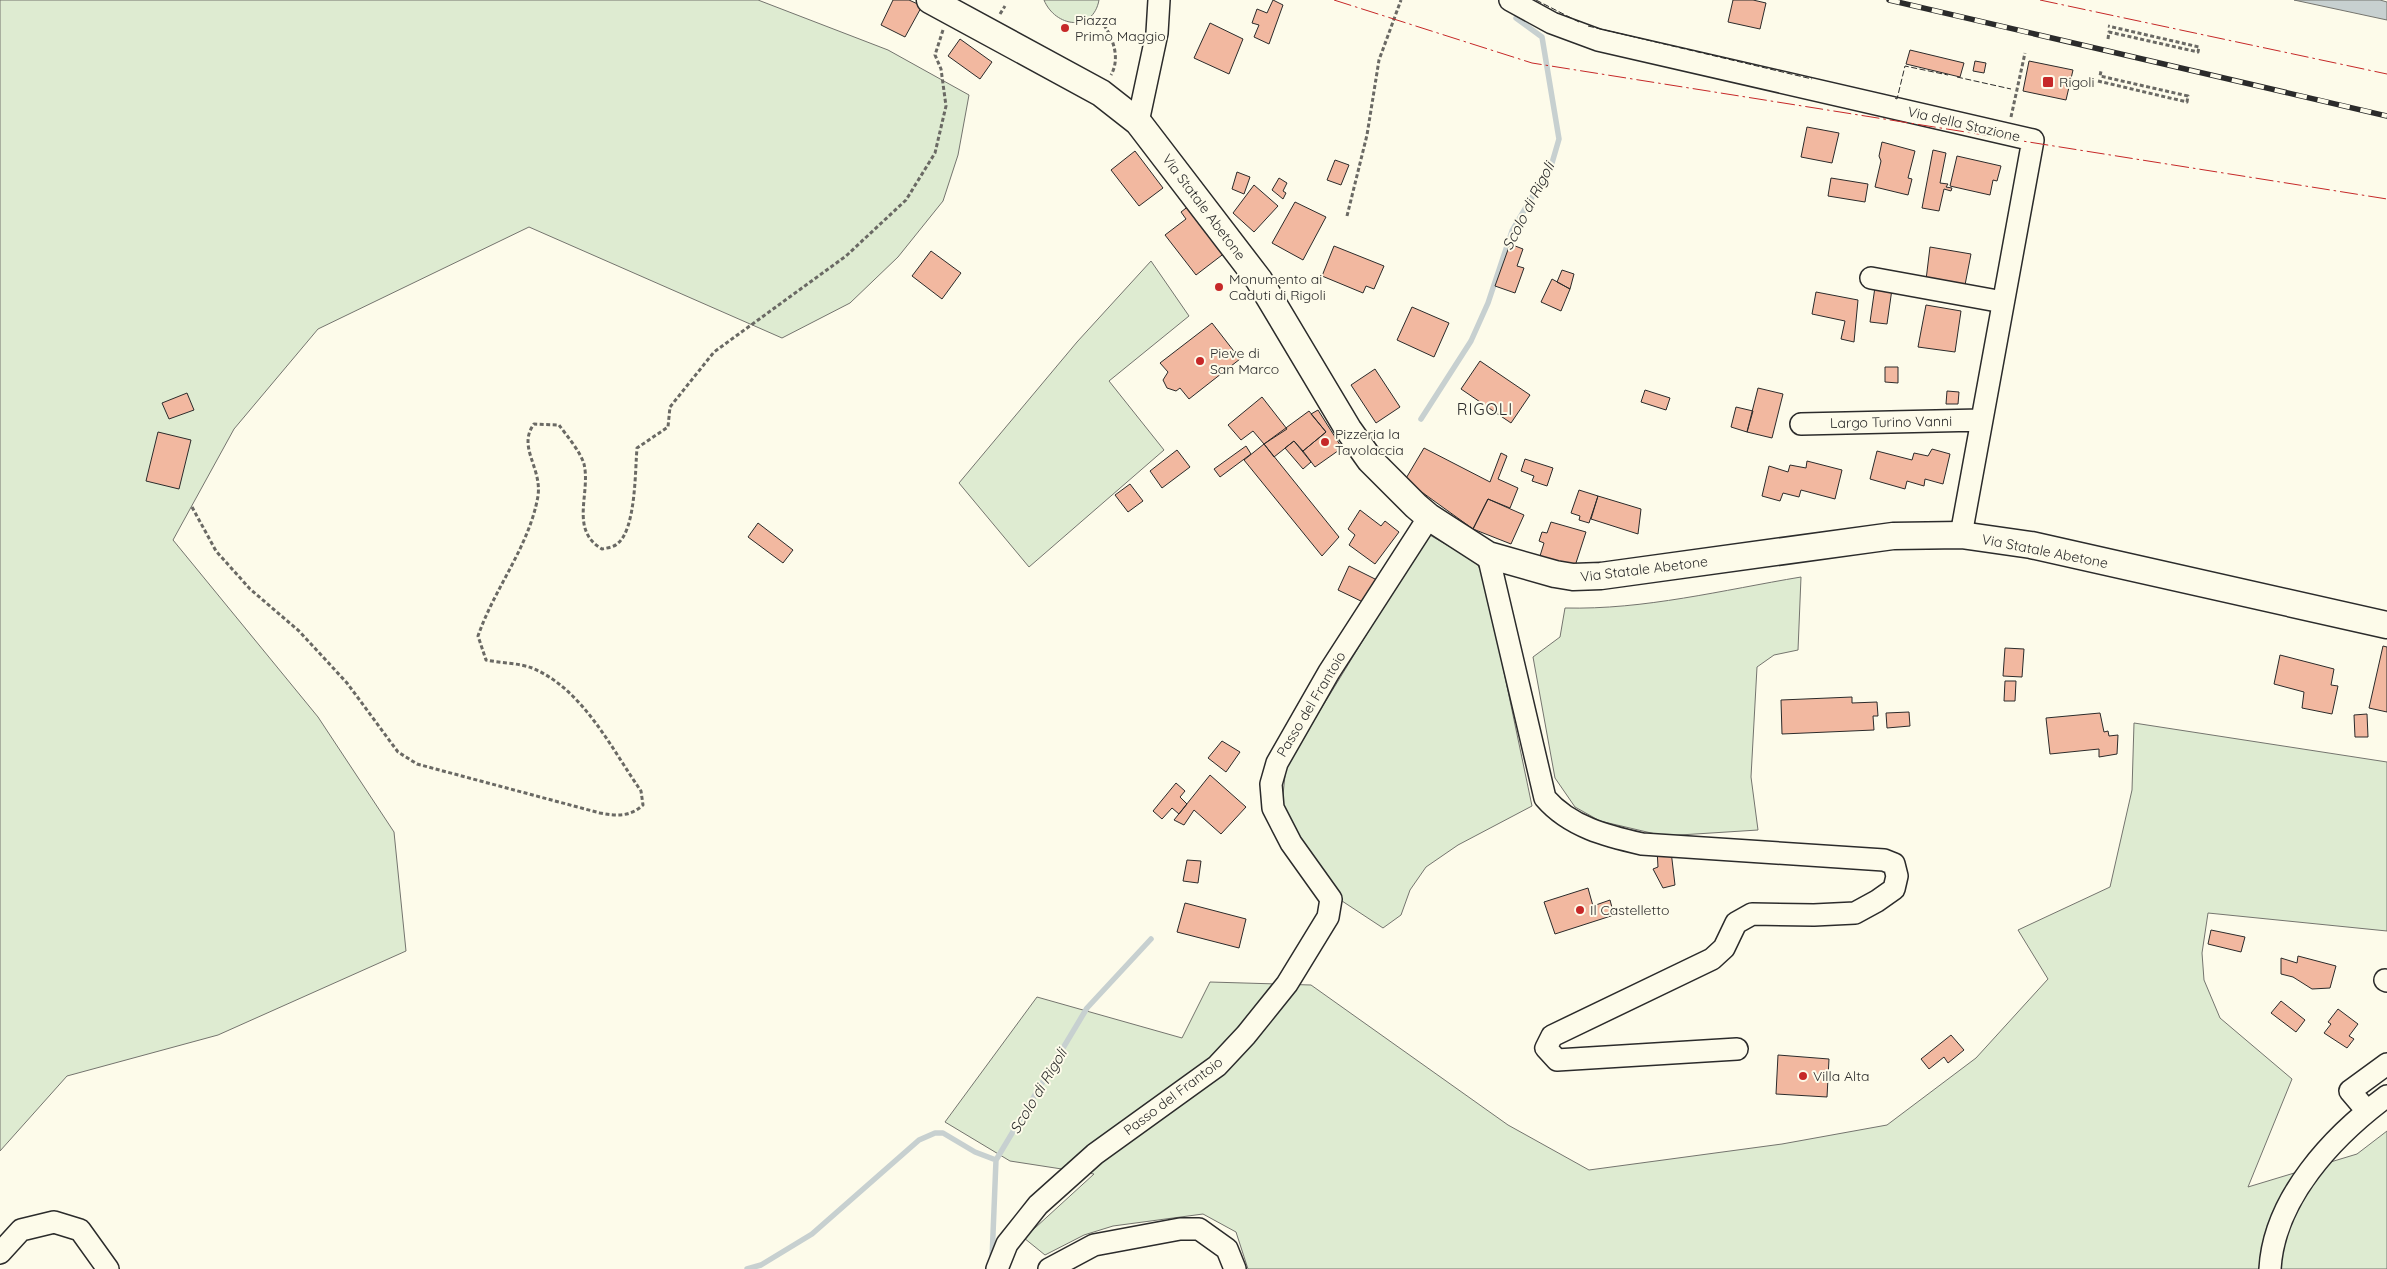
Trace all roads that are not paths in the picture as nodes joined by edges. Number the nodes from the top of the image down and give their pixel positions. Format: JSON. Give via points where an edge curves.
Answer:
{"nodes":[{"id":1,"x":930,"y":0,"type":"edge"},
{"id":2,"x":1159,"y":0,"type":"edge"},
{"id":3,"x":1510,"y":0,"type":"edge"},
{"id":4,"x":1138,"y":122,"type":"junction"},
{"id":5,"x":1870,"y":278,"type":"dead end"},
{"id":6,"x":2003,"y":302,"type":"junction"},
{"id":7,"x":1981,"y":420,"type":"junction"},
{"id":8,"x":1801,"y":424,"type":"dead end"},
{"id":9,"x":1429,"y":517,"type":"junction"},
{"id":10,"x":1961,"y":535,"type":"junction"},
{"id":11,"x":1488,"y":554,"type":"junction"},
{"id":12,"x":2387,"y":625,"type":"edge"},
{"id":13,"x":1737,"y":1049,"type":"dead end"},
{"id":14,"x":2387,"y":1064,"type":"edge"},
{"id":15,"x":2387,"y":1096,"type":"edge"},
{"id":16,"x":2367,"y":1110,"type":"junction"},
{"id":17,"x":0,"y":1253,"type":"edge"},
{"id":18,"x":108,"y":1269,"type":"edge"},
{"id":19,"x":997,"y":1269,"type":"edge"},
{"id":20,"x":1049,"y":1269,"type":"edge"},
{"id":21,"x":1235,"y":1269,"type":"edge"},
{"id":22,"x":2270,"y":1269,"type":"edge"}],
"edges":[{"from":1,"to":4,"type":"main road","name":"Via Statale Abetone","via":[[1101,93]]},
{"from":2,"to":4,"type":"street","via":[[1157,33]]},
{"from":3,"to":6,"type":"street","name":"Via della Stazione","via":[[1552,23],[1598,40],[2033,140]]},
{"from":4,"to":9,"type":"main road","name":"Via Statale Abetone","via":[[1259,280],[1370,460],[1391,484]]},
{"from":5,"to":6,"type":"street"},
{"from":6,"to":7,"type":"street","name":"Via della Stazione"},
{"from":7,"to":8,"type":"street","name":"Largo Turino Vanni"},
{"from":7,"to":10,"type":"street","name":"Via della Stazione"},
{"from":9,"to":11,"type":"main road","name":"Via Statale Abetone"},
{"from":9,"to":19,"type":"street","name":"Passo del Frantoio","via":[[1329,672],[1276,762],[1271,784],[1273,808],[1291,843],[1331,899],[1328,917],[1287,984],[1217,1066],[1095,1154],[1038,1205],[1007,1244]]},
{"from":10,"to":11,"type":"main road","name":"Via Statale Abetone","via":[[1893,536],[1601,576],[1555,574]]},
{"from":10,"to":12,"type":"main road","name":"Via Statale Abetone","via":[[2031,545]]},
{"from":11,"to":13,"type":"street","via":[[1546,798],[1554,808],[1604,835],[1642,844],[1884,860],[1894,864],[1897,876],[1894,888],[1877,902],[1856,913],[1752,914],[1736,923],[1724,948],[1712,959],[1552,1036],[1546,1048],[1556,1060]]},
{"from":14,"to":16,"type":"street","via":[[2350,1091]]},
{"from":15,"to":16,"type":"street"},
{"from":16,"to":22,"type":"street","via":[[2333,1142],[2307,1176],[2279,1224],[2271,1251]]},
{"from":17,"to":18,"type":"street","via":[[22,1230],[54,1222],[80,1230]]},
{"from":20,"to":21,"type":"street","via":[[1094,1245],[1180,1229],[1199,1229],[1227,1249]]}]}
